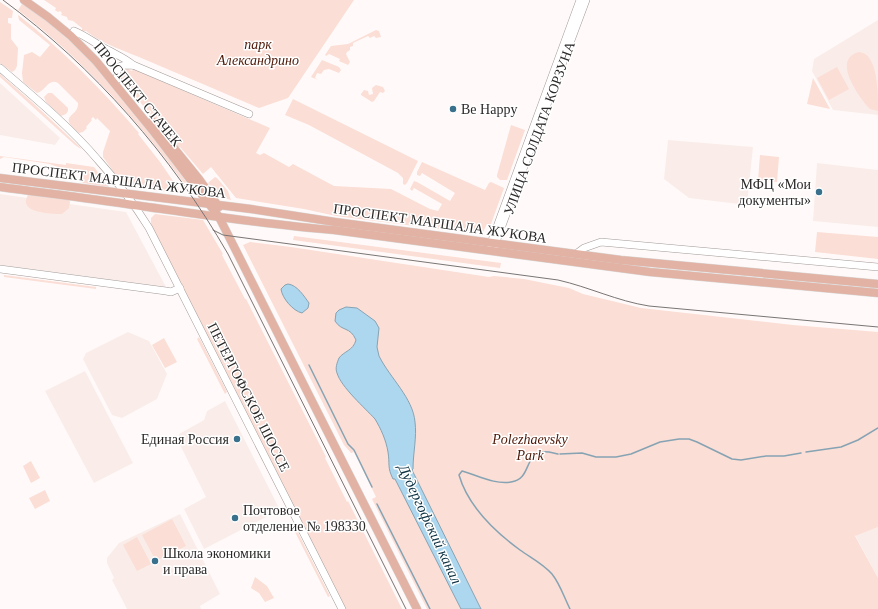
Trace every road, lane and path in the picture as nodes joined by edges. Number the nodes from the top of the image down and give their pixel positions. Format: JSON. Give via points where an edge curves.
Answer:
{"nodes":[{"id":1,"x":24,"y":0,"type":"edge"},
{"id":2,"x":33,"y":0,"type":"edge"},
{"id":3,"x":580,"y":0,"type":"edge"},
{"id":4,"x":586,"y":0,"type":"edge"},
{"id":5,"x":74,"y":31,"type":"junction"},
{"id":6,"x":133,"y":65,"type":"junction"},
{"id":7,"x":0,"y":68,"type":"edge"},
{"id":8,"x":118,"y":79,"type":"junction"},
{"id":9,"x":249,"y":114,"type":"dead end"},
{"id":10,"x":0,"y":178,"type":"edge"},
{"id":11,"x":0,"y":187,"type":"edge"},
{"id":12,"x":129,"y":199,"type":"junction"},
{"id":13,"x":213,"y":205,"type":"junction"},
{"id":14,"x":222,"y":218,"type":"junction"},
{"id":15,"x":493,"y":246,"type":"junction"},
{"id":16,"x":576,"y":254,"type":"junction"},
{"id":17,"x":878,"y":267,"type":"edge"},
{"id":18,"x":0,"y":269,"type":"edge"},
{"id":19,"x":878,"y":284,"type":"edge"},
{"id":20,"x":180,"y":288,"type":"junction"},
{"id":21,"x":878,"y":293,"type":"edge"},
{"id":22,"x":342,"y":609,"type":"edge"},
{"id":23,"x":418,"y":609,"type":"edge"},
{"id":24,"x":423,"y":609,"type":"edge"}],
"edges":[{"from":1,"to":13,"type":"main road","name":"ПРОСПЕКТ СТАЧЕК","via":[[59,26],[91,56]]},
{"from":2,"to":5,"type":"main road","name":"ПРОСПЕКТ СТАЧЕК"},
{"from":3,"to":15,"type":"street","name":"УЛИЦА СОЛДАТА КОРЗУНА"},
{"from":4,"to":15,"type":"street","name":"УЛИЦА СОЛДАТА КОРЗУНА"},
{"from":5,"to":6,"type":"street"},
{"from":5,"to":8,"type":"main road","name":"ПРОСПЕКТ СТАЧЕК"},
{"from":6,"to":8,"type":"street","via":[[118,68]]},
{"from":6,"to":9,"type":"street"},
{"from":7,"to":12,"type":"street","via":[[78,139]]},
{"from":8,"to":13,"type":"main road","name":"ПРОСПЕКТ СТАЧЕК","via":[[196,174]]},
{"from":10,"to":12,"type":"main road","name":"ПРОСПЕКТ МАРШАЛА ЖУКОВА","via":[[107,192]]},
{"from":11,"to":12,"type":"main road","name":"ПРОСПЕКТ МАРШАЛА ЖУКОВА"},
{"from":12,"to":13,"type":"main road","name":"ПРОСПЕКТ МАРШАЛА ЖУКОВА"},
{"from":12,"to":14,"type":"main road","name":"ПРОСПЕКТ МАРШАЛА ЖУКОВА"},
{"from":12,"to":20,"type":"street","name":"ПЕТЕРГОФСКОЕ ШОССЕ","via":[[149,228]]},
{"from":13,"to":14,"type":"main road","name":"ПРОСПЕКТ СТАЧЕК"},
{"from":13,"to":15,"type":"main road","name":"ПРОСПЕКТ МАРШАЛА ЖУКОВА"},
{"from":14,"to":15,"type":"main road","name":"ПРОСПЕКТ МАРШАЛА ЖУКОВА"},
{"from":14,"to":23,"type":"main road"},
{"from":14,"to":24,"type":"main road"},
{"from":15,"to":16,"type":"main road","name":"ПРОСПЕКТ МАРШАЛА ЖУКОВА"},
{"from":15,"to":21,"type":"main road","name":"ПРОСПЕКТ МАРШАЛА ЖУКОВА","via":[[650,272]]},
{"from":16,"to":17,"type":"street","via":[[601,242]]},
{"from":16,"to":19,"type":"main road","name":"ПРОСПЕКТ МАРШАЛА ЖУКОВА"},
{"from":18,"to":20,"type":"street","via":[[171,292]]},
{"from":20,"to":22,"type":"street","name":"ПЕТЕРГОФСКОЕ ШОССЕ"}]}
